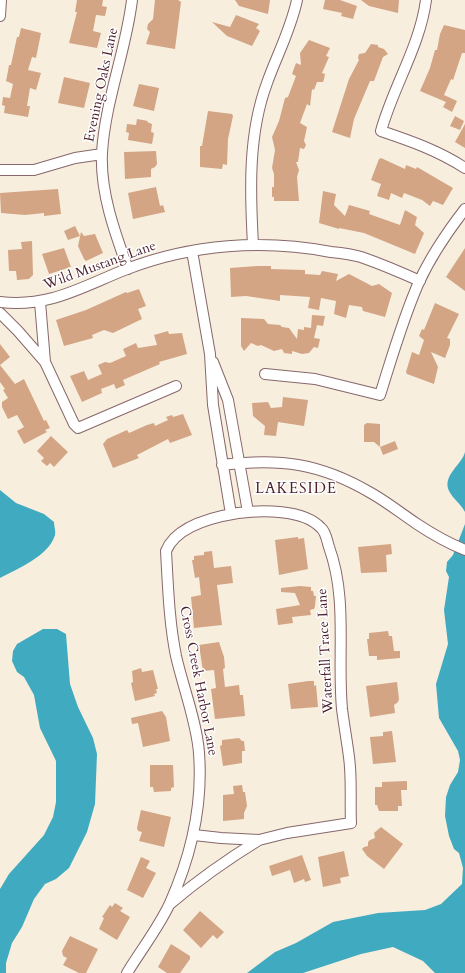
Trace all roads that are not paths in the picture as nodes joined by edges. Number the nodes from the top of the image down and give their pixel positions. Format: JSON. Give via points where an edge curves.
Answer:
{"nodes":[{"id":1,"x":1,"y":0,"type":"edge"},
{"id":2,"x":132,"y":0,"type":"edge"},
{"id":3,"x":297,"y":0,"type":"edge"},
{"id":4,"x":426,"y":0,"type":"edge"},
{"id":5,"x":0,"y":16,"type":"edge"},
{"id":6,"x":102,"y":154,"type":"junction"},
{"id":7,"x":465,"y":168,"type":"edge"},
{"id":8,"x":0,"y":170,"type":"edge"},
{"id":9,"x":465,"y":209,"type":"edge"},
{"id":10,"x":253,"y":245,"type":"junction"},
{"id":11,"x":192,"y":252,"type":"junction"},
{"id":12,"x":128,"y":269,"type":"junction"},
{"id":13,"x":420,"y":281,"type":"junction"},
{"id":14,"x":0,"y":302,"type":"edge"},
{"id":15,"x":40,"y":302,"type":"junction"},
{"id":16,"x":0,"y":313,"type":"edge"},
{"id":17,"x":210,"y":354,"type":"junction"},
{"id":18,"x":45,"y":362,"type":"junction"},
{"id":19,"x":265,"y":374,"type":"dead end"},
{"id":20,"x":176,"y":386,"type":"dead end"},
{"id":21,"x":240,"y":463,"type":"junction"},
{"id":22,"x":222,"y":466,"type":"junction"},
{"id":23,"x":248,"y":512,"type":"junction"},
{"id":24,"x":231,"y":514,"type":"junction"},
{"id":25,"x":465,"y":550,"type":"edge"},
{"id":26,"x":194,"y":835,"type":"junction"},
{"id":27,"x":259,"y":840,"type":"junction"},
{"id":28,"x":169,"y":904,"type":"junction"},
{"id":29,"x":127,"y":973,"type":"edge"}],
"edges":[{"from":1,"to":5,"type":"street"},
{"from":2,"to":6,"type":"street","name":"Evening Oaks Lane","via":[[106,122]]},
{"from":3,"to":10,"type":"street","via":[[293,18],[266,84],[254,137],[251,190]]},
{"from":4,"to":7,"type":"street","via":[[417,38],[388,106],[381,131],[426,147]]},
{"from":6,"to":8,"type":"street","via":[[75,158],[34,170]]},
{"from":6,"to":12,"type":"street","name":"Evening Oaks Lane","via":[[106,200]]},
{"from":9,"to":13,"type":"street"},
{"from":10,"to":11,"type":"street","name":"Wild Mustang Lane","via":[[223,246]]},
{"from":10,"to":13,"type":"street","name":"Wild Mustang Lane","via":[[285,245],[360,257]]},
{"from":11,"to":12,"type":"street","name":"Wild Mustang Lane","via":[[164,257]]},
{"from":11,"to":17,"type":"street"},
{"from":12,"to":15,"type":"street","name":"Wild Mustang Lane"},
{"from":13,"to":19,"type":"street","via":[[398,336],[380,396],[315,379]]},
{"from":14,"to":15,"type":"street","name":"Wild Mustang Lane"},
{"from":15,"to":18,"type":"street"},
{"from":16,"to":18,"type":"street"},
{"from":17,"to":21,"type":"street","via":[[228,400]]},
{"from":17,"to":22,"type":"street","via":[[213,405]]},
{"from":18,"to":20,"type":"street","via":[[78,428]]},
{"from":21,"to":22,"type":"street"},
{"from":21,"to":23,"type":"street"},
{"from":21,"to":25,"type":"street","via":[[291,463],[319,469],[348,480],[373,493],[441,539]]},
{"from":22,"to":24,"type":"street"},
{"from":23,"to":24,"type":"street","name":"Waterfall Trace Lane"},
{"from":23,"to":27,"type":"street","name":"Waterfall Trace Lane","via":[[268,511],[302,516],[313,520],[323,529],[334,561],[341,612],[342,708],[350,758],[351,823]]},
{"from":24,"to":26,"type":"street","name":"Cross Creek Harbor Lane","via":[[189,528],[170,541],[166,551],[171,625],[176,656],[200,752],[200,794]]},
{"from":26,"to":27,"type":"street"},
{"from":26,"to":28,"type":"street","name":"Cross Creek Harbor Lane","via":[[184,869]]},
{"from":27,"to":28,"type":"street","via":[[229,858]]},
{"from":28,"to":29,"type":"street","name":"Cross Creek Harbor Lane"}]}
